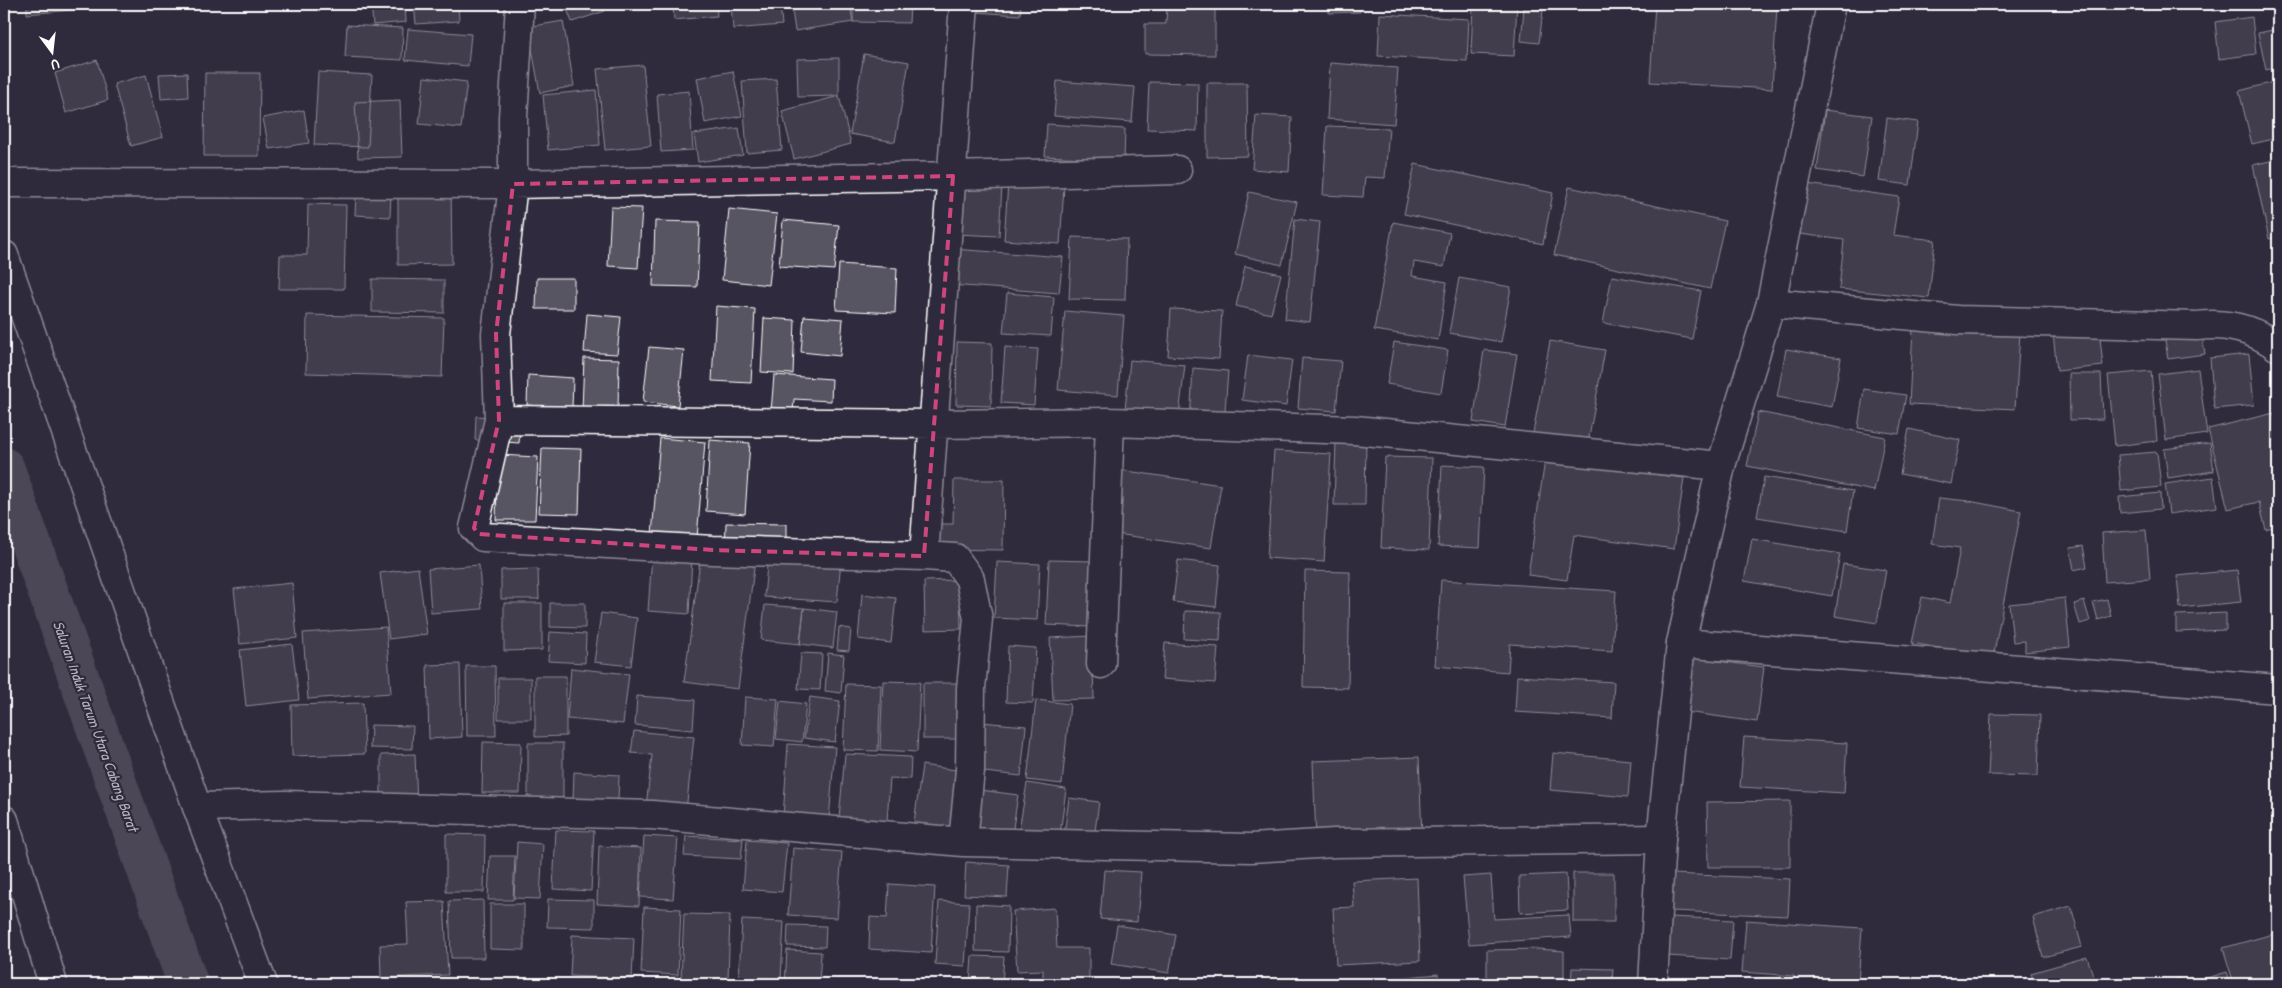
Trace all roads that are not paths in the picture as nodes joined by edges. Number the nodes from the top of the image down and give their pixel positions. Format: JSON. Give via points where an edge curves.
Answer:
{"nodes":[{"id":1,"x":520,"y":4,"type":"edge"},
{"id":2,"x":964,"y":4,"type":"edge"},
{"id":3,"x":1831,"y":4,"type":"edge"},
{"id":4,"x":1177,"y":170,"type":"dead end"},
{"id":5,"x":953,"y":176,"type":"junction"},
{"id":6,"x":4,"y":183,"type":"edge"},
{"id":7,"x":513,"y":184,"type":"junction"},
{"id":8,"x":4,"y":255,"type":"edge"},
{"id":9,"x":1771,"y":303,"type":"junction"},
{"id":10,"x":2278,"y":347,"type":"edge"},
{"id":11,"x":499,"y":420,"type":"junction"},
{"id":12,"x":1110,"y":422,"type":"junction"},
{"id":13,"x":933,"y":424,"type":"junction"},
{"id":14,"x":1721,"y":466,"type":"junction"},
{"id":15,"x":924,"y":556,"type":"junction"},
{"id":16,"x":1681,"y":643,"type":"junction"},
{"id":17,"x":1101,"y":664,"type":"dead end"},
{"id":18,"x":2278,"y":689,"type":"edge"},
{"id":19,"x":197,"y":808,"type":"junction"},
{"id":20,"x":4,"y":820,"type":"edge"},
{"id":21,"x":1661,"y":839,"type":"junction"},
{"id":22,"x":962,"y":842,"type":"junction"},
{"id":23,"x":52,"y":984,"type":"edge"},
{"id":24,"x":262,"y":984,"type":"edge"},
{"id":25,"x":1653,"y":984,"type":"edge"}],
"edges":[{"from":1,"to":7,"type":"street","via":[[513,117]]},
{"from":2,"to":5,"type":"street"},
{"from":3,"to":9,"type":"street"},
{"from":4,"to":5,"type":"street"},
{"from":5,"to":7,"type":"street"},
{"from":5,"to":13,"type":"street"},
{"from":6,"to":7,"type":"street"},
{"from":7,"to":11,"type":"street","via":[[496,334]]},
{"from":8,"to":19,"type":"street"},
{"from":9,"to":10,"type":"street","via":[[1958,320],[2212,324],[2241,327]]},
{"from":9,"to":14,"type":"street"},
{"from":11,"to":13,"type":"street"},
{"from":11,"to":15,"type":"street","via":[[474,528],[484,537],[713,550]]},
{"from":12,"to":13,"type":"street"},
{"from":12,"to":14,"type":"street","via":[[1355,430]]},
{"from":12,"to":17,"type":"street"},
{"from":13,"to":15,"type":"street"},
{"from":14,"to":16,"type":"street"},
{"from":15,"to":22,"type":"street","via":[[955,558],[966,570],[978,619],[971,688],[970,770]]},
{"from":16,"to":18,"type":"street"},
{"from":16,"to":21,"type":"street"},
{"from":19,"to":22,"type":"street","via":[[285,805],[652,815]]},
{"from":19,"to":24,"type":"street"},
{"from":20,"to":23,"type":"street"},
{"from":21,"to":22,"type":"street","via":[[1336,842],[1251,848]]},
{"from":21,"to":25,"type":"street"}]}
